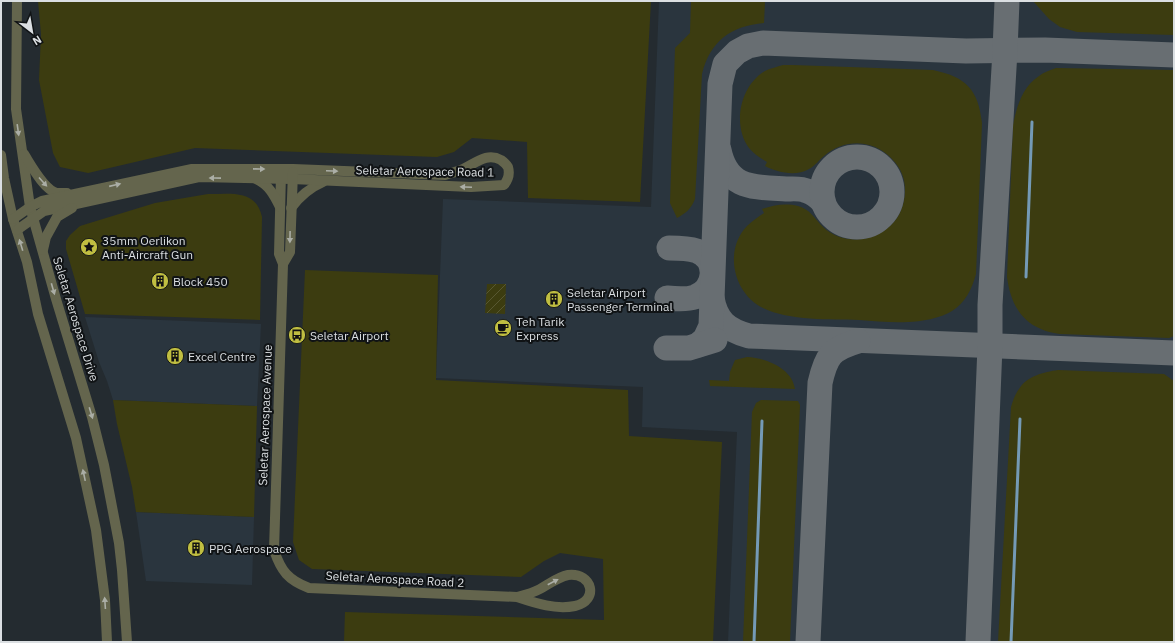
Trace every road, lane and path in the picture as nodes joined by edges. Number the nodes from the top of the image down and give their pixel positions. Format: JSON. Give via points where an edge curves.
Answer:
{"nodes":[{"id":1,"x":17,"y":1,"type":"edge"},
{"id":2,"x":22,"y":150,"type":"junction"},
{"id":3,"x":1,"y":155,"type":"edge"},
{"id":4,"x":281,"y":174,"type":"junction"},
{"id":5,"x":292,"y":174,"type":"junction"},
{"id":6,"x":254,"y":178,"type":"junction"},
{"id":7,"x":399,"y":179,"type":"junction"},
{"id":8,"x":326,"y":181,"type":"junction"},
{"id":9,"x":79,"y":198,"type":"junction"},
{"id":10,"x":30,"y":207,"type":"junction"},
{"id":11,"x":280,"y":208,"type":"junction"},
{"id":12,"x":291,"y":208,"type":"junction"},
{"id":13,"x":33,"y":218,"type":"junction"},
{"id":14,"x":13,"y":219,"type":"junction"},
{"id":15,"x":17,"y":230,"type":"junction"},
{"id":16,"x":42,"y":252,"type":"junction"},
{"id":17,"x":283,"y":264,"type":"junction"},
{"id":18,"x":280,"y":566,"type":"joint"},
{"id":19,"x":517,"y":598,"type":"junction"},
{"id":20,"x":107,"y":642,"type":"edge"},
{"id":21,"x":127,"y":642,"type":"edge"}],
"edges":[{"from":1,"to":2,"type":"street","name":"Seletar Aerospace Drive","one_way":true,"via":[[16,109]]},
{"from":2,"to":9,"type":"street","one_way":true,"via":[[48,188],[56,193]]},
{"from":2,"to":10,"type":"street","name":"Seletar Aerospace Drive"},
{"from":3,"to":14,"type":"street"},
{"from":4,"to":5,"type":"street","name":"Seletar Aerospace Road 1"},
{"from":4,"to":6,"type":"street","name":"Seletar Aerospace Road 1"},
{"from":9,"to":4,"type":"street","name":"Seletar Aerospace Road 1","one_way":true,"via":[[192,169]]},
{"from":4,"to":11,"type":"street","name":"Seletar Aerospace Avenue"},
{"from":5,"to":7,"type":"street","name":"Seletar Aerospace Road 1","one_way":true},
{"from":5,"to":8,"type":"street","name":"Seletar Aerospace Road 1"},
{"from":5,"to":12,"type":"street","name":"Seletar Aerospace Avenue"},
{"from":6,"to":9,"type":"street","name":"Seletar Aerospace Road 1","one_way":true,"via":[[200,177]]},
{"from":6,"to":11,"type":"street","via":[[269,188]]},
{"from":7,"to":7,"type":"street","name":"Seletar Aerospace Road 1","one_way":true,"via":[[445,175],[489,157],[504,162],[509,173],[508,181],[497,186],[471,187]]},
{"from":7,"to":8,"type":"street","name":"Seletar Aerospace Road 1"},
{"from":8,"to":12,"type":"street","via":[[306,191]]},
{"from":9,"to":10,"type":"street","name":"Seletar Aerospace Road 1","via":[[42,201]]},
{"from":9,"to":13,"type":"street","name":"Seletar Aerospace Road 1","via":[[44,211]]},
{"from":9,"to":16,"type":"street","via":[[57,217],[46,237]]},
{"from":10,"to":13,"type":"street","name":"Seletar Aerospace Drive"},
{"from":10,"to":14,"type":"street","name":"Seletar Aerospace Road 1"},
{"from":11,"to":17,"type":"street","name":"Seletar Aerospace Avenue","via":[[279,254]]},
{"from":12,"to":17,"type":"street","name":"Seletar Aerospace Avenue","one_way":true,"via":[[290,252]]},
{"from":13,"to":15,"type":"street","name":"Seletar Aerospace Road 1"},
{"from":13,"to":16,"type":"street","name":"Seletar Aerospace Drive"},
{"from":14,"to":15,"type":"street"},
{"from":20,"to":15,"type":"street","one_way":true,"via":[[96,530],[78,446],[38,314]]},
{"from":16,"to":21,"type":"street","name":"Seletar Aerospace Drive","one_way":true,"via":[[104,465],[120,550]]},
{"from":17,"to":18,"type":"street","name":"Seletar Aerospace Avenue","via":[[274,550]]},
{"from":18,"to":19,"type":"street","name":"Seletar Aerospace Road 2","via":[[288,577],[309,588]]},
{"from":19,"to":19,"type":"street","name":"Seletar Aerospace Road 2","one_way":true,"via":[[566,575],[579,575],[586,580],[590,588],[590,595],[584,602],[574,606],[555,607]]}]}
